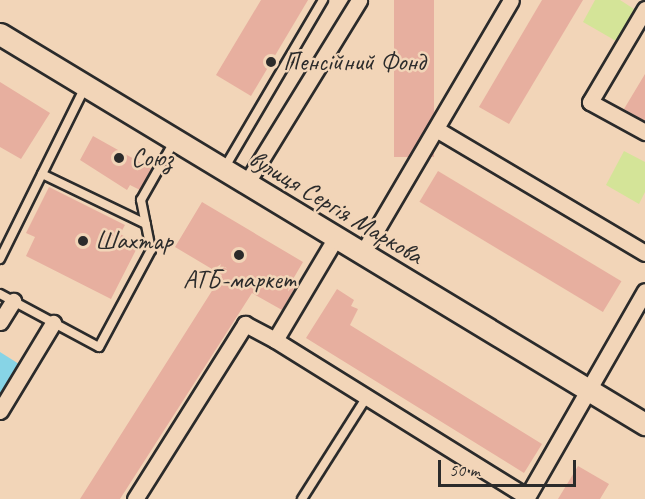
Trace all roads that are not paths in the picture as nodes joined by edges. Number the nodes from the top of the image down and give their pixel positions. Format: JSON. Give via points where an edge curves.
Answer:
{"nodes":[{"id":1,"x":323,"y":0,"type":"edge"},
{"id":2,"x":358,"y":0,"type":"edge"},
{"id":3,"x":511,"y":0,"type":"edge"},
{"id":4,"x":645,"y":9,"type":"edge"},
{"id":5,"x":0,"y":34,"type":"edge"},
{"id":6,"x":86,"y":86,"type":"junction"},
{"id":7,"x":436,"y":129,"type":"junction"},
{"id":8,"x":645,"y":132,"type":"edge"},
{"id":9,"x":175,"y":140,"type":"junction"},
{"id":10,"x":223,"y":170,"type":"junction"},
{"id":11,"x":42,"y":174,"type":"junction"},
{"id":12,"x":246,"y":184,"type":"junction"},
{"id":13,"x":146,"y":224,"type":"junction"},
{"id":14,"x":335,"y":238,"type":"junction"},
{"id":15,"x":645,"y":253,"type":"edge"},
{"id":16,"x":362,"y":254,"type":"junction"},
{"id":17,"x":0,"y":259,"type":"edge"},
{"id":18,"x":645,"y":291,"type":"edge"},
{"id":19,"x":7,"y":297,"type":"edge"},
{"id":20,"x":0,"y":322,"type":"edge"},
{"id":21,"x":53,"y":323,"type":"junction"},
{"id":22,"x":275,"y":340,"type":"junction"},
{"id":23,"x":589,"y":393,"type":"junction"},
{"id":24,"x":366,"y":398,"type":"junction"},
{"id":25,"x":0,"y":411,"type":"edge"},
{"id":26,"x":645,"y":424,"type":"edge"},
{"id":27,"x":527,"y":498,"type":"edge"},
{"id":28,"x":135,"y":499,"type":"edge"},
{"id":29,"x":302,"y":499,"type":"edge"}],
"edges":[{"from":1,"to":10,"type":"lane"},
{"from":2,"to":12,"type":"street"},
{"from":3,"to":7,"type":"street"},
{"from":4,"to":8,"type":"street","via":[[591,102]]},
{"from":5,"to":6,"type":"street","name":"вулиця Сергія Маркова"},
{"from":6,"to":9,"type":"street","name":"вулиця Сергія Маркова"},
{"from":6,"to":11,"type":"lane"},
{"from":7,"to":15,"type":"street"},
{"from":7,"to":16,"type":"street"},
{"from":9,"to":10,"type":"street","name":"вулиця Сергія Маркова"},
{"from":9,"to":13,"type":"lane","via":[[141,200]]},
{"from":10,"to":12,"type":"street","name":"вулиця Сергія Маркова"},
{"from":11,"to":13,"type":"lane"},
{"from":11,"to":17,"type":"lane"},
{"from":12,"to":14,"type":"street","name":"вулиця Сергія Маркова"},
{"from":13,"to":21,"type":"lane","via":[[151,250],[99,347]]},
{"from":14,"to":16,"type":"street","name":"вулиця Сергія Маркова"},
{"from":14,"to":22,"type":"street"},
{"from":16,"to":23,"type":"street","name":"вулиця Сергія Маркова"},
{"from":18,"to":23,"type":"street"},
{"from":19,"to":20,"type":"street"},
{"from":19,"to":21,"type":"lane"},
{"from":21,"to":25,"type":"street"},
{"from":22,"to":24,"type":"street"},
{"from":22,"to":28,"type":"street","via":[[245,324]]},
{"from":23,"to":26,"type":"street","name":"вулиця Сергія Маркова"},
{"from":23,"to":27,"type":"street"},
{"from":24,"to":27,"type":"street"},
{"from":24,"to":29,"type":"lane"}]}
